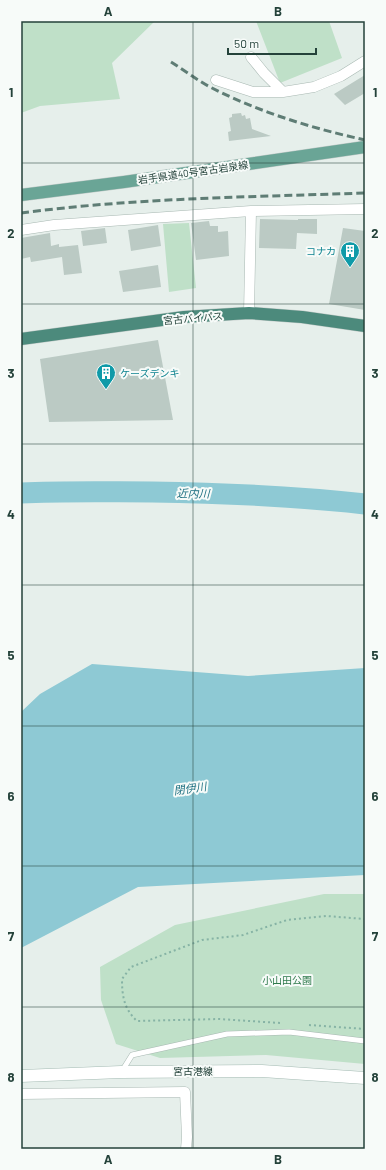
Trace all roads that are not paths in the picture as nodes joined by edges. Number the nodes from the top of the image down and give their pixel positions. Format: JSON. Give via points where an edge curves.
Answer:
{"nodes":[{"id":1,"x":251,"y":57,"type":"dead end"},
{"id":2,"x":365,"y":61,"type":"edge"},
{"id":3,"x":216,"y":80,"type":"dead end"},
{"id":4,"x":283,"y":92,"type":"junction"},
{"id":5,"x":365,"y":147,"type":"edge"},
{"id":6,"x":21,"y":195,"type":"edge"},
{"id":7,"x":365,"y":209,"type":"edge"},
{"id":8,"x":251,"y":212,"type":"junction"},
{"id":9,"x":21,"y":230,"type":"edge"},
{"id":10,"x":249,"y":313,"type":"junction"},
{"id":11,"x":365,"y":326,"type":"edge"},
{"id":12,"x":21,"y":339,"type":"edge"},
{"id":13,"x":365,"y":1040,"type":"edge"},
{"id":14,"x":121,"y":1072,"type":"junction"},
{"id":15,"x":21,"y":1076,"type":"edge"},
{"id":16,"x":365,"y":1078,"type":"edge"},
{"id":17,"x":21,"y":1094,"type":"edge"},
{"id":18,"x":186,"y":1149,"type":"edge"}],
"edges":[{"from":1,"to":4,"type":"street"},
{"from":2,"to":4,"type":"street","via":[[341,76],[314,87]]},
{"from":3,"to":4,"type":"street","via":[[254,92]]},
{"from":5,"to":6,"type":"main road","name":"岩手県道40号宮古岩泉線"},
{"from":7,"to":8,"type":"street"},
{"from":8,"to":9,"type":"street","via":[[54,225]]},
{"from":8,"to":10,"type":"street"},
{"from":10,"to":11,"type":"highway","name":"宮古バイパス"},
{"from":10,"to":12,"type":"highway","name":"宮古バイパス","via":[[184,317]]},
{"from":13,"to":14,"type":"lane","via":[[289,1032],[227,1034],[132,1055]]},
{"from":14,"to":15,"type":"main road","name":"宮古港線"},
{"from":14,"to":16,"type":"main road","name":"宮古港線","via":[[262,1071]]},
{"from":17,"to":18,"type":"street","via":[[185,1092]]}]}
